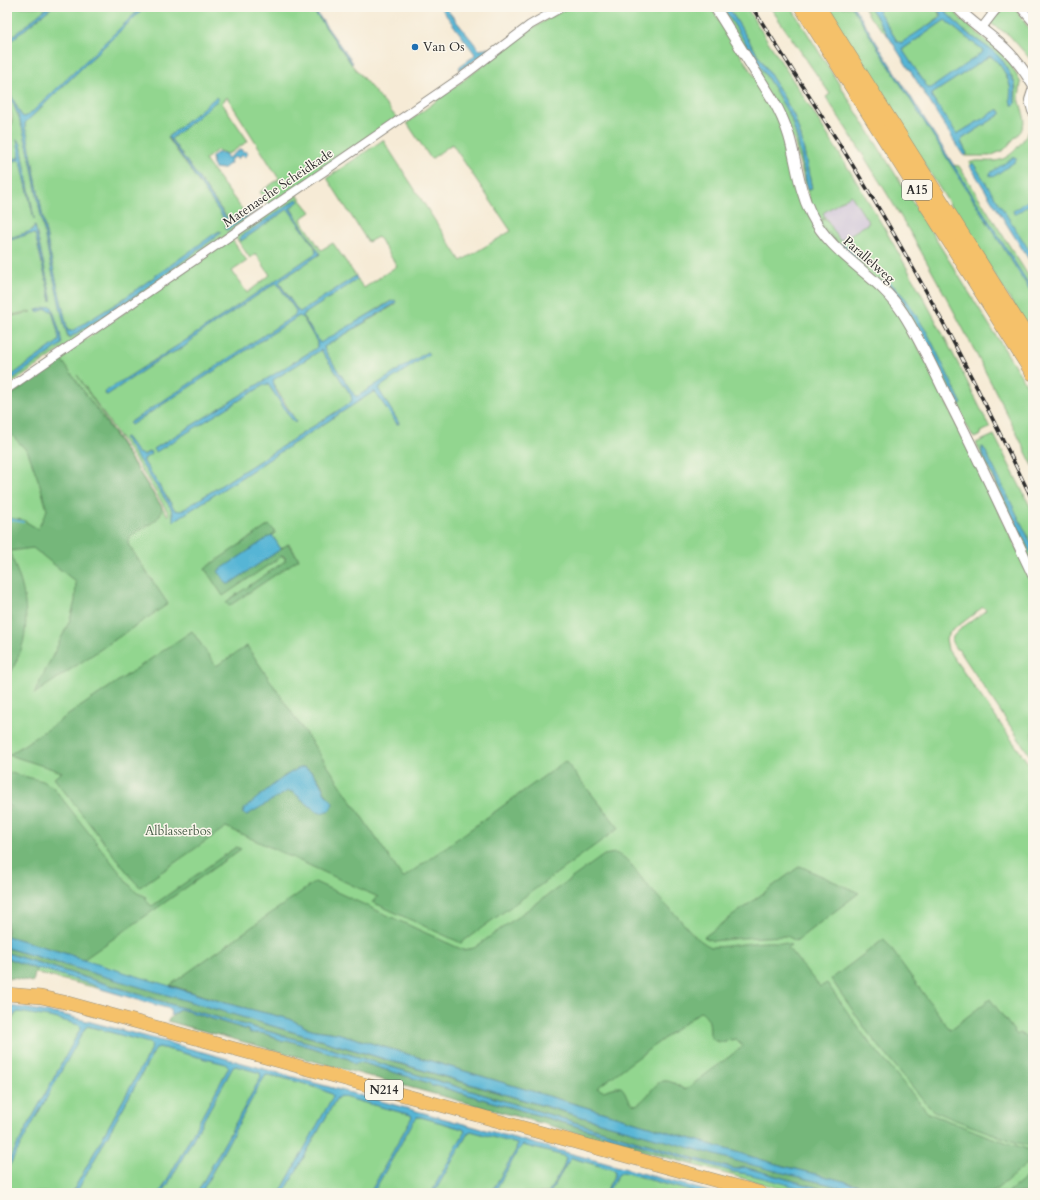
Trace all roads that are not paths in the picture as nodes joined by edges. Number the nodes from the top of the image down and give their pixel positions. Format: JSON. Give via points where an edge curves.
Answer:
{"nodes":[{"id":1,"x":562,"y":7,"type":"edge"},
{"id":2,"x":715,"y":7,"type":"edge"},
{"id":3,"x":802,"y":7,"type":"edge"},
{"id":4,"x":818,"y":7,"type":"edge"},
{"id":5,"x":957,"y":7,"type":"edge"},
{"id":6,"x":963,"y":7,"type":"edge"},
{"id":7,"x":986,"y":7,"type":"edge"},
{"id":8,"x":1020,"y":7,"type":"edge"},
{"id":9,"x":996,"y":10,"type":"edge"},
{"id":10,"x":1033,"y":22,"type":"edge"},
{"id":11,"x":982,"y":27,"type":"junction"},
{"id":12,"x":1033,"y":73,"type":"edge"},
{"id":13,"x":1033,"y":85,"type":"edge"},
{"id":14,"x":1033,"y":91,"type":"edge"},
{"id":15,"x":1033,"y":111,"type":"edge"},
{"id":16,"x":1033,"y":347,"type":"edge"},
{"id":17,"x":1033,"y":373,"type":"edge"},
{"id":18,"x":7,"y":389,"type":"edge"},
{"id":19,"x":1033,"y":575,"type":"edge"},
{"id":20,"x":7,"y":994,"type":"edge"},
{"id":21,"x":761,"y":1193,"type":"edge"}],
"edges":[{"from":1,"to":18,"type":"street","name":"Matenasche Scheidkade","via":[[530,25],[456,80]]},
{"from":2,"to":19,"type":"street","name":"Parallelweg","via":[[781,115],[789,137],[801,191],[811,214],[832,244],[876,282],[902,312],[961,424]]},
{"from":3,"to":17,"type":"highway","number":"A15"},
{"from":4,"to":16,"type":"highway","number":"A15"},
{"from":5,"to":11,"type":"street","via":[[969,20]]},
{"from":6,"to":11,"type":"street"},
{"from":7,"to":9,"type":"street"},
{"from":8,"to":10,"type":"street"},
{"from":9,"to":11,"type":"street"},
{"from":11,"to":12,"type":"street","via":[[1002,38]]},
{"from":11,"to":13,"type":"street","via":[[1009,52]]},
{"from":14,"to":15,"type":"street","via":[[1030,100]]},
{"from":20,"to":21,"type":"main road","number":"N214","via":[[64,1002]]}]}
